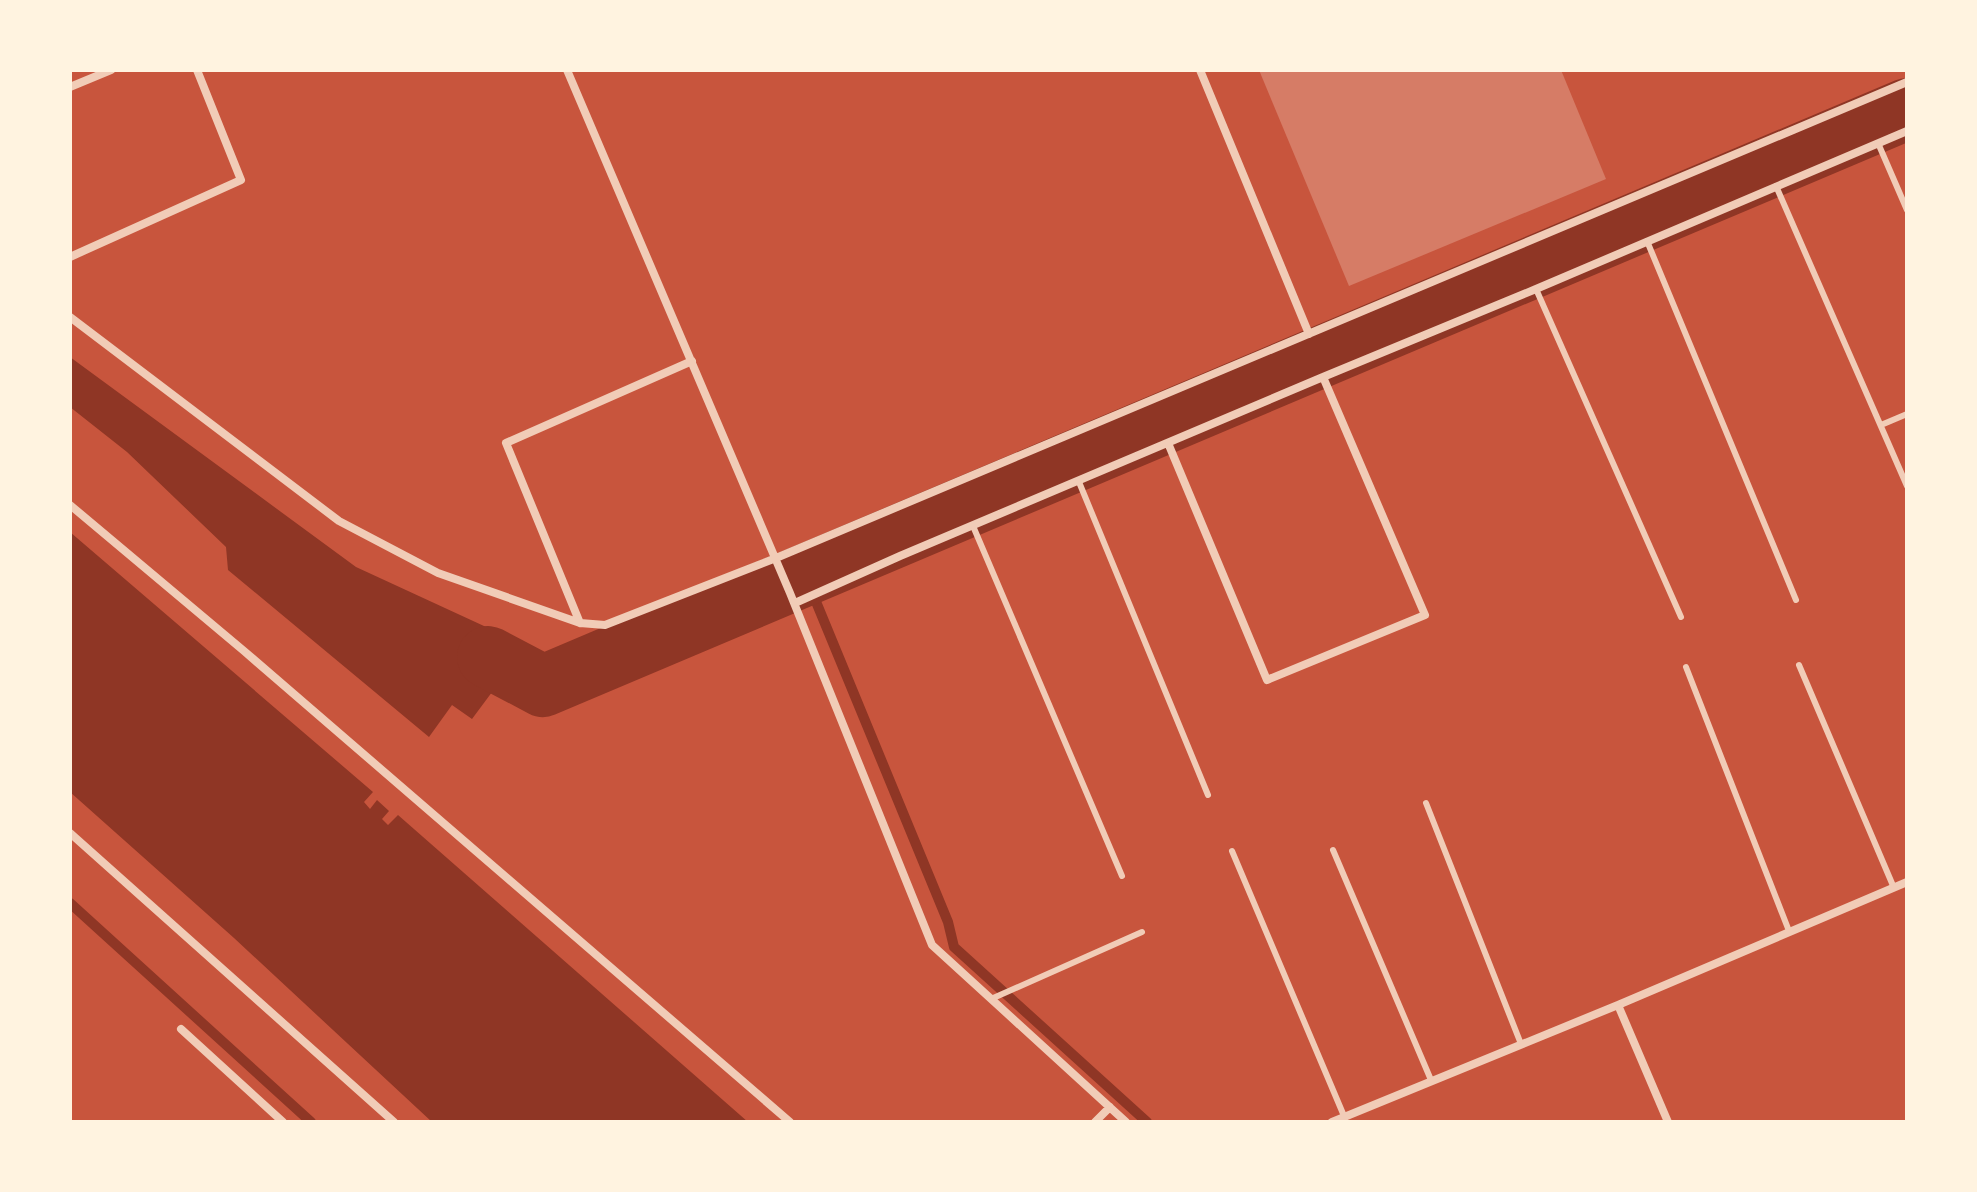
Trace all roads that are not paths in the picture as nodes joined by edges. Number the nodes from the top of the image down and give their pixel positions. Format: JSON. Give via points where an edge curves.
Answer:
{"nodes":[{"id":1,"x":111,"y":70,"type":"edge"},
{"id":2,"x":197,"y":70,"type":"edge"},
{"id":3,"x":567,"y":70,"type":"edge"},
{"id":4,"x":1200,"y":70,"type":"edge"},
{"id":5,"x":1907,"y":82,"type":"edge"},
{"id":6,"x":70,"y":87,"type":"edge"},
{"id":7,"x":1907,"y":131,"type":"edge"},
{"id":8,"x":1878,"y":143,"type":"junction"},
{"id":9,"x":1776,"y":186,"type":"junction"},
{"id":10,"x":1907,"y":210,"type":"edge"},
{"id":11,"x":1647,"y":241,"type":"junction"},
{"id":12,"x":70,"y":257,"type":"edge"},
{"id":13,"x":1536,"y":289,"type":"junction"},
{"id":14,"x":70,"y":317,"type":"edge"},
{"id":15,"x":1309,"y":334,"type":"junction"},
{"id":16,"x":692,"y":361,"type":"junction"},
{"id":17,"x":1323,"y":377,"type":"junction"},
{"id":18,"x":1907,"y":414,"type":"edge"},
{"id":19,"x":1881,"y":425,"type":"junction"},
{"id":20,"x":1168,"y":443,"type":"junction"},
{"id":21,"x":1079,"y":482,"type":"junction"},
{"id":22,"x":1907,"y":486,"type":"edge"},
{"id":23,"x":70,"y":505,"type":"edge"},
{"id":24,"x":973,"y":526,"type":"junction"},
{"id":25,"x":776,"y":558,"type":"junction"},
{"id":26,"x":1796,"y":600,"type":"dead end"},
{"id":27,"x":796,"y":603,"type":"junction"},
{"id":28,"x":1681,"y":617,"type":"dead end"},
{"id":29,"x":580,"y":623,"type":"junction"},
{"id":30,"x":1799,"y":665,"type":"dead end"},
{"id":31,"x":1686,"y":667,"type":"dead end"},
{"id":32,"x":1208,"y":795,"type":"dead end"},
{"id":33,"x":1426,"y":803,"type":"dead end"},
{"id":34,"x":70,"y":833,"type":"edge"},
{"id":35,"x":1333,"y":850,"type":"dead end"},
{"id":36,"x":1232,"y":851,"type":"dead end"},
{"id":37,"x":1122,"y":876,"type":"dead end"},
{"id":38,"x":1907,"y":882,"type":"edge"},
{"id":39,"x":1894,"y":888,"type":"junction"},
{"id":40,"x":1789,"y":931,"type":"junction"},
{"id":41,"x":1142,"y":932,"type":"dead end"},
{"id":42,"x":993,"y":998,"type":"junction"},
{"id":43,"x":1618,"y":1005,"type":"junction"},
{"id":44,"x":181,"y":1029,"type":"dead end"},
{"id":45,"x":1521,"y":1044,"type":"junction"},
{"id":46,"x":1431,"y":1080,"type":"junction"},
{"id":47,"x":1110,"y":1107,"type":"junction"},
{"id":48,"x":1344,"y":1116,"type":"junction"},
{"id":49,"x":283,"y":1122,"type":"edge"},
{"id":50,"x":394,"y":1122,"type":"edge"},
{"id":51,"x":790,"y":1122,"type":"edge"},
{"id":52,"x":1095,"y":1122,"type":"edge"},
{"id":53,"x":1126,"y":1122,"type":"edge"},
{"id":54,"x":1332,"y":1122,"type":"edge"},
{"id":55,"x":1668,"y":1122,"type":"edge"}],
"edges":[{"from":1,"to":6,"type":"street"},
{"from":2,"to":12,"type":"street","via":[[241,180]]},
{"from":3,"to":16,"type":"street"},
{"from":4,"to":15,"type":"street"},
{"from":5,"to":15,"type":"street"},
{"from":7,"to":8,"type":"street"},
{"from":8,"to":9,"type":"street"},
{"from":8,"to":10,"type":"lane"},
{"from":9,"to":11,"type":"street"},
{"from":9,"to":19,"type":"lane"},
{"from":11,"to":13,"type":"street"},
{"from":11,"to":26,"type":"lane"},
{"from":13,"to":17,"type":"street"},
{"from":13,"to":28,"type":"lane"},
{"from":14,"to":29,"type":"street","via":[[339,521],[438,573]]},
{"from":15,"to":25,"type":"street"},
{"from":16,"to":25,"type":"street"},
{"from":16,"to":29,"type":"street","via":[[506,443]]},
{"from":17,"to":20,"type":"street"},
{"from":17,"to":20,"type":"street","via":[[1425,615],[1267,680]]},
{"from":18,"to":19,"type":"lane"},
{"from":19,"to":22,"type":"lane"},
{"from":20,"to":21,"type":"street"},
{"from":21,"to":24,"type":"street"},
{"from":21,"to":32,"type":"lane"},
{"from":23,"to":51,"type":"street"},
{"from":24,"to":27,"type":"street"},
{"from":24,"to":37,"type":"lane"},
{"from":25,"to":27,"type":"street"},
{"from":25,"to":29,"type":"street","via":[[605,625]]},
{"from":27,"to":42,"type":"street","via":[[932,945]]},
{"from":30,"to":39,"type":"lane"},
{"from":31,"to":40,"type":"lane"},
{"from":33,"to":45,"type":"lane"},
{"from":34,"to":50,"type":"street"},
{"from":35,"to":46,"type":"lane"},
{"from":36,"to":48,"type":"lane"},
{"from":38,"to":39,"type":"street"},
{"from":39,"to":40,"type":"street"},
{"from":40,"to":43,"type":"street"},
{"from":41,"to":42,"type":"lane"},
{"from":42,"to":47,"type":"street"},
{"from":43,"to":45,"type":"street"},
{"from":43,"to":55,"type":"street"},
{"from":44,"to":49,"type":"street"},
{"from":45,"to":46,"type":"street"},
{"from":46,"to":48,"type":"street"},
{"from":47,"to":52,"type":"street"},
{"from":47,"to":53,"type":"street"},
{"from":48,"to":54,"type":"street"}]}
